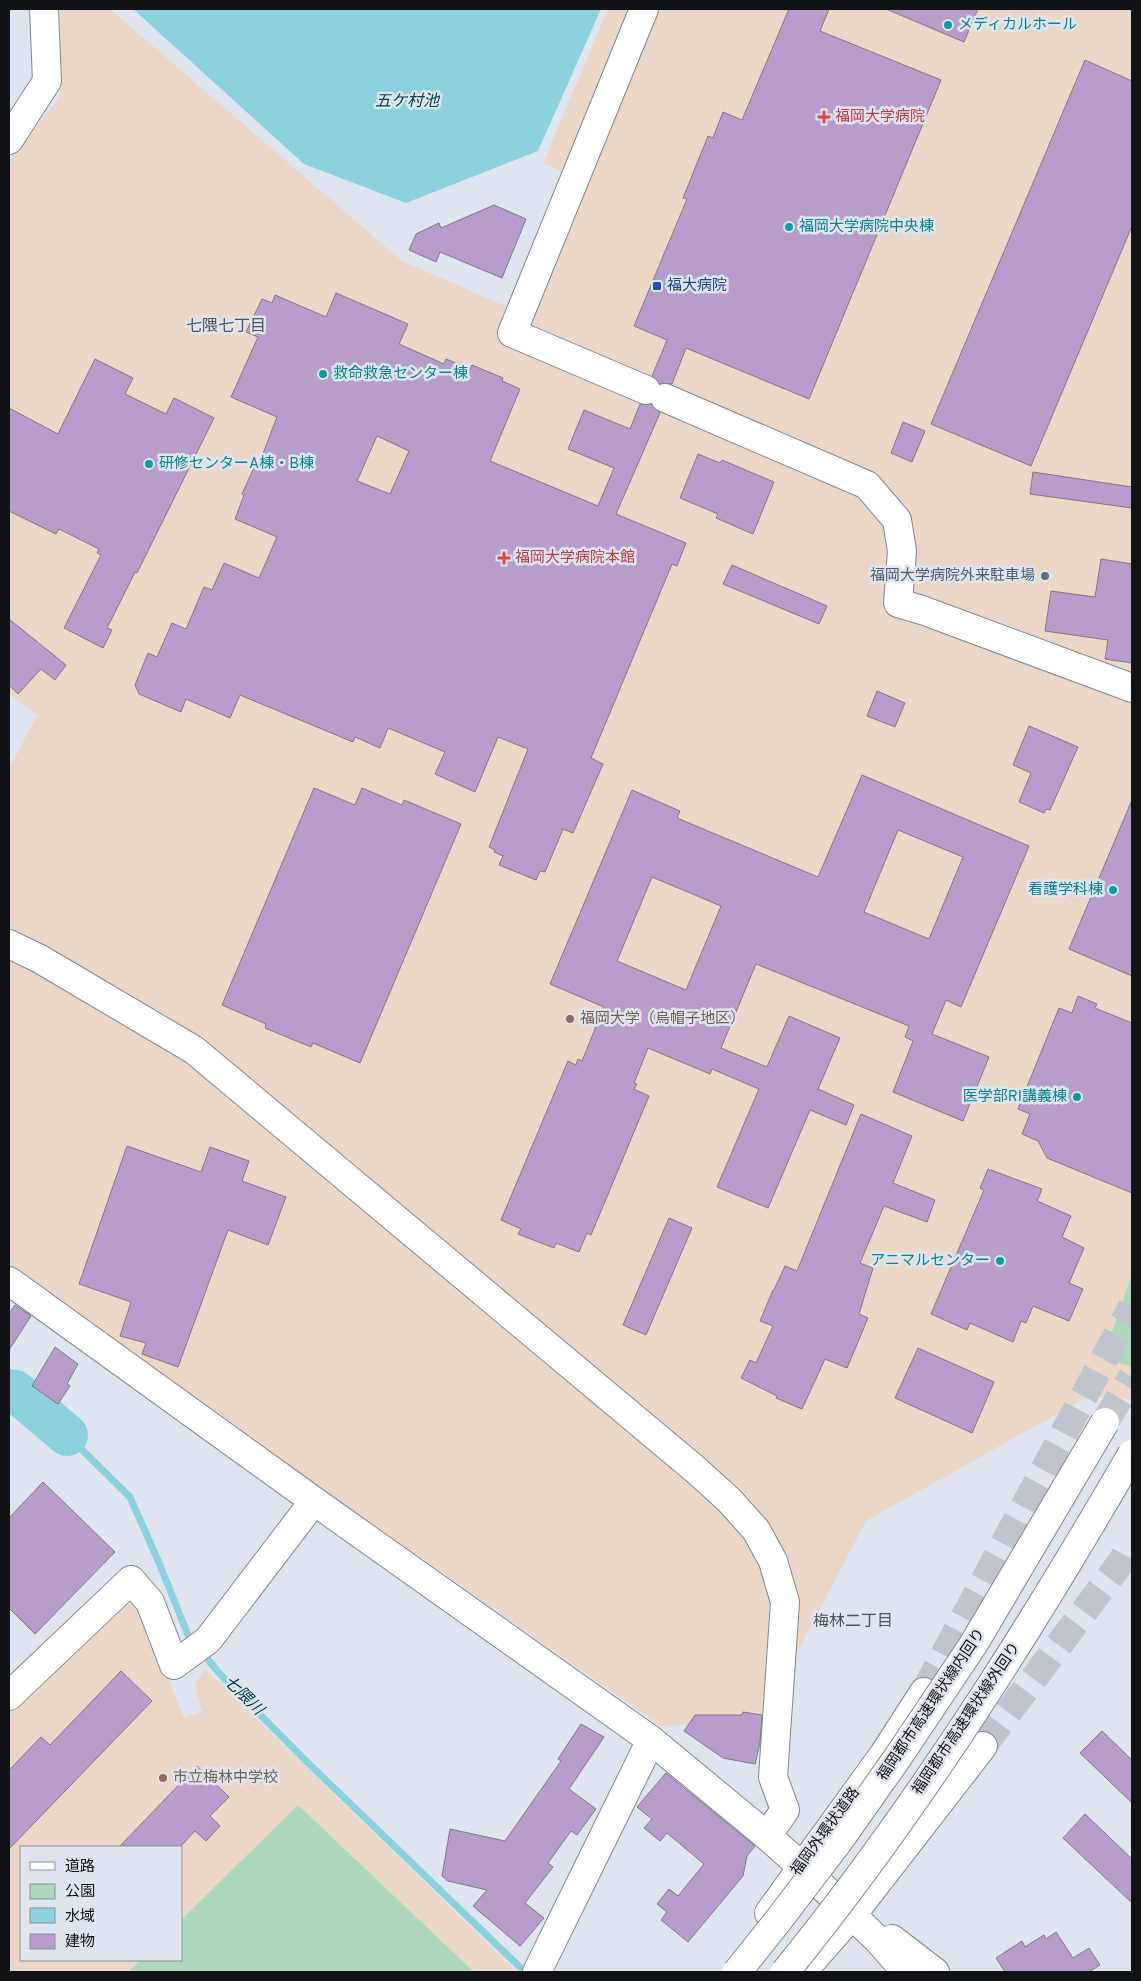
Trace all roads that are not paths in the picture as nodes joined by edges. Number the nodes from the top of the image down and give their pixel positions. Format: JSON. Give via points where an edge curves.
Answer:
{"nodes":[{"id":1,"x":44,"y":9,"type":"edge"},
{"id":2,"x":644,"y":9,"type":"edge"},
{"id":3,"x":9,"y":140,"type":"edge"},
{"id":4,"x":1132,"y":688,"type":"edge"},
{"id":5,"x":9,"y":944,"type":"edge"},
{"id":6,"x":9,"y":1282,"type":"edge"},
{"id":7,"x":1105,"y":1422,"type":"tunnel mouth"},
{"id":8,"x":1132,"y":1454,"type":"edge"},
{"id":9,"x":314,"y":1501,"type":"junction"},
{"id":10,"x":924,"y":1692,"type":"tunnel mouth"},
{"id":11,"x":9,"y":1696,"type":"edge"},
{"id":12,"x":651,"y":1740,"type":"junction"},
{"id":13,"x":983,"y":1746,"type":"tunnel mouth"},
{"id":14,"x":767,"y":1836,"type":"junction"},
{"id":15,"x":801,"y":1866,"type":"junction"},
{"id":16,"x":852,"y":1915,"type":"junction"},
{"id":17,"x":777,"y":1922,"type":"junction"},
{"id":18,"x":538,"y":1969,"type":"edge"},
{"id":19,"x":728,"y":1972,"type":"edge"},
{"id":20,"x":737,"y":1972,"type":"edge"},
{"id":21,"x":785,"y":1972,"type":"edge"},
{"id":22,"x":802,"y":1972,"type":"edge"},
{"id":23,"x":906,"y":1972,"type":"edge"},
{"id":24,"x":935,"y":1972,"type":"edge"}],
"edges":[{"from":1,"to":3,"type":"main road","via":[[47,81]]},
{"from":2,"to":4,"type":"main road","via":[[512,333],[867,485],[897,520],[902,551],[898,603]]},
{"from":5,"to":14,"type":"main road","via":[[194,1050],[696,1470],[756,1530],[773,1561],[785,1602],[773,1776],[785,1810]]},
{"from":6,"to":9,"type":"main road"},
{"from":7,"to":17,"type":"main road","name":"福岡都市高速環状線内回り","bridge":true,"via":[[973,1645],[898,1757]]},
{"from":8,"to":21,"type":"main road","name":"福岡都市高速環状線外回り","bridge":true,"via":[[1004,1666],[868,1864]]},
{"from":9,"to":11,"type":"main road","via":[[208,1640],[174,1664],[150,1602],[131,1580]]},
{"from":9,"to":12,"type":"main road"},
{"from":10,"to":15,"type":"main road","name":"福岡外環状道路","via":[[884,1754]]},
{"from":12,"to":14,"type":"main road"},
{"from":12,"to":18,"type":"main road"},
{"from":13,"to":16,"type":"main road"},
{"from":14,"to":15,"type":"main road"},
{"from":15,"to":16,"type":"main road"},
{"from":15,"to":19,"type":"main road","name":"福岡外環状道路"},
{"from":16,"to":22,"type":"main road"},
{"from":16,"to":23,"type":"main road"},
{"from":16,"to":24,"type":"main road","via":[[885,1934]]},
{"from":17,"to":19,"type":"main road","bridge":true},
{"from":17,"to":20,"type":"main road","name":"福岡都市高速環状線内回り","bridge":true}]}
